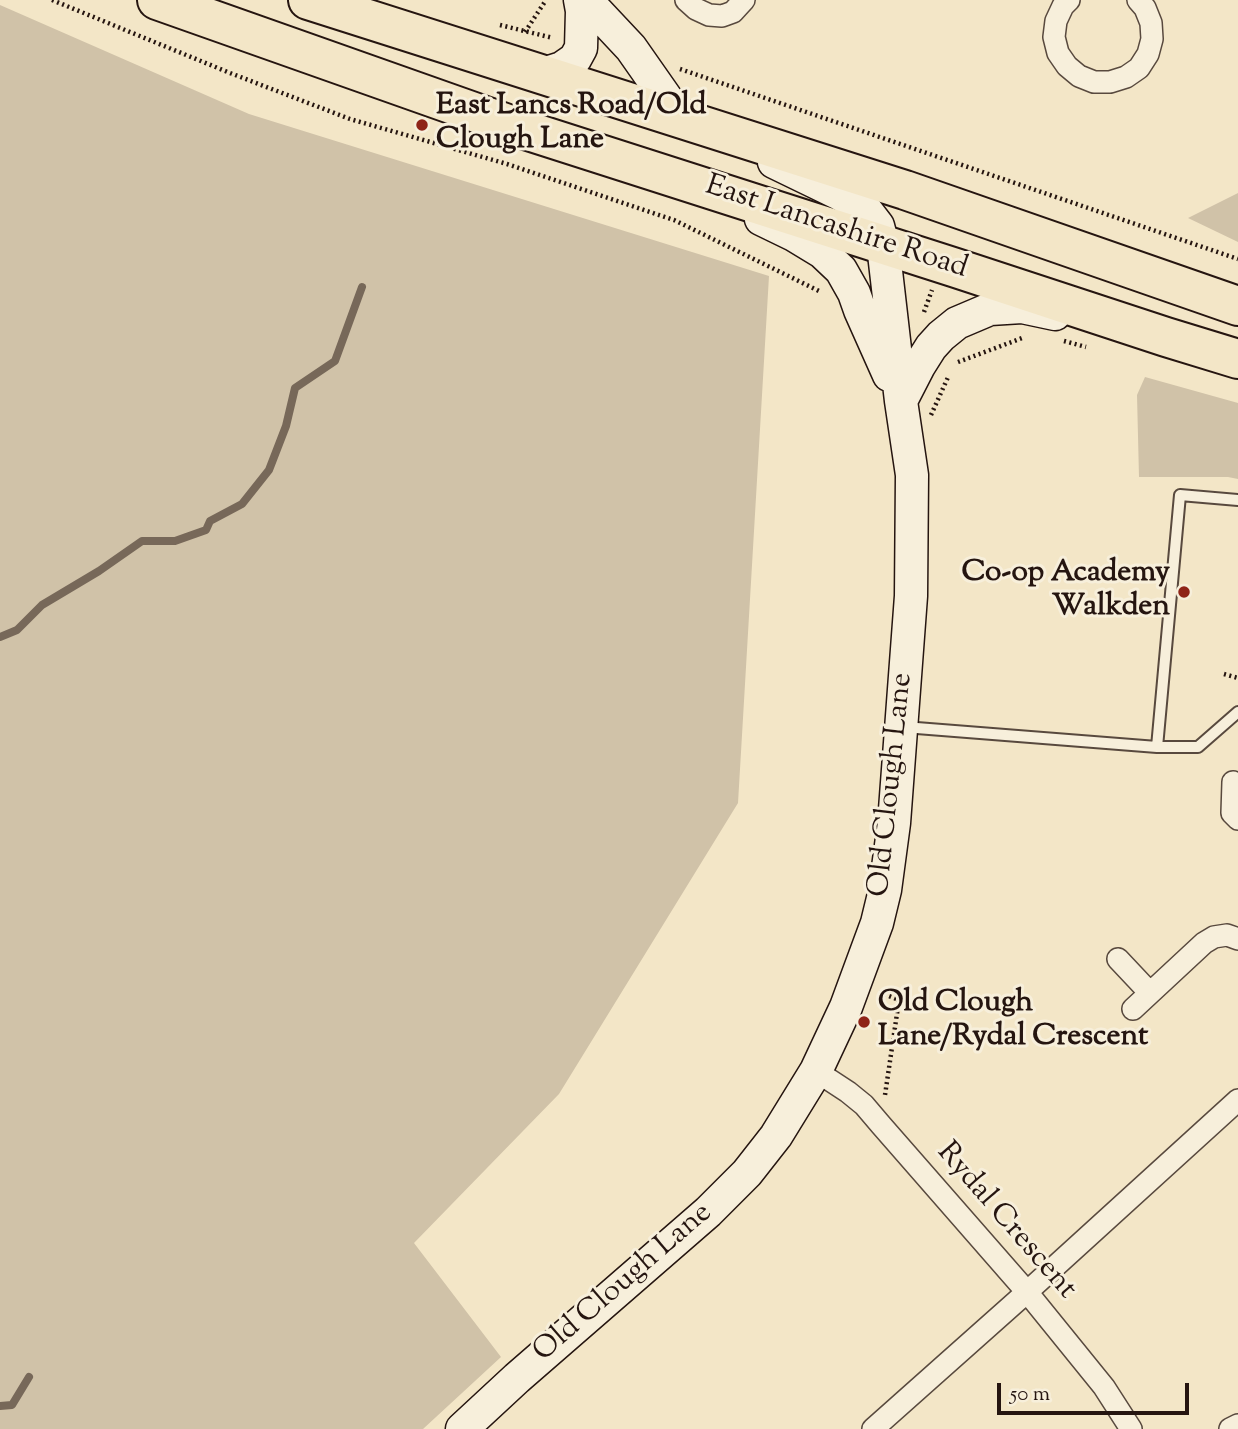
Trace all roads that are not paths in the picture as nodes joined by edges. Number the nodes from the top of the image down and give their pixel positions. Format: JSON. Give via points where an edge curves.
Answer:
{"nodes":[{"id":1,"x":157,"y":0,"type":"edge"},
{"id":2,"x":308,"y":0,"type":"edge"},
{"id":3,"x":580,"y":0,"type":"edge"},
{"id":4,"x":586,"y":0,"type":"edge"},
{"id":5,"x":686,"y":0,"type":"edge"},
{"id":6,"x":744,"y":0,"type":"edge"},
{"id":7,"x":1069,"y":0,"type":"edge"},
{"id":8,"x":1138,"y":0,"type":"edge"},
{"id":9,"x":540,"y":75,"type":"junction"},
{"id":10,"x":680,"y":118,"type":"junction"},
{"id":11,"x":687,"y":182,"type":"junction"},
{"id":12,"x":883,"y":245,"type":"junction"},
{"id":13,"x":1238,"y":306,"type":"edge"},
{"id":14,"x":1166,"y":337,"type":"junction"},
{"id":15,"x":1238,"y":359,"type":"edge"},
{"id":16,"x":901,"y":401,"type":"junction"},
{"id":17,"x":1238,"y":500,"type":"edge"},
{"id":18,"x":1238,"y":712,"type":"edge"},
{"id":19,"x":901,"y":727,"type":"junction"},
{"id":20,"x":1157,"y":747,"type":"junction"},
{"id":21,"x":1233,"y":782,"type":"dead end"},
{"id":22,"x":1238,"y":819,"type":"edge"},
{"id":23,"x":1238,"y":939,"type":"edge"},
{"id":24,"x":1118,"y":959,"type":"dead end"},
{"id":25,"x":1150,"y":993,"type":"junction"},
{"id":26,"x":1133,"y":1009,"type":"dead end"},
{"id":27,"x":816,"y":1071,"type":"junction"},
{"id":28,"x":1238,"y":1100,"type":"edge"},
{"id":29,"x":1027,"y":1292,"type":"junction"},
{"id":30,"x":1238,"y":1425,"type":"edge"},
{"id":31,"x":462,"y":1429,"type":"edge"},
{"id":32,"x":873,"y":1429,"type":"edge"},
{"id":33,"x":1131,"y":1429,"type":"edge"},
{"id":34,"x":1230,"y":1429,"type":"edge"}],
"edges":[{"from":1,"to":11,"type":"highway","name":"East Lancashire Road"},
{"from":2,"to":9,"type":"highway","name":"East Lancashire Road"},
{"from":3,"to":9,"type":"street","via":[[581,48],[562,68]]},
{"from":4,"to":10,"type":"street","name":"Old Clough Lane","via":[[631,48]]},
{"from":5,"to":6,"type":"street","via":[[709,15],[722,16]]},
{"from":7,"to":8,"type":"street","via":[[1056,21],[1058,52],[1079,76],[1110,82],[1139,68],[1148,54],[1151,23]]},
{"from":9,"to":10,"type":"highway","name":"East Lancashire Road"},
{"from":10,"to":12,"type":"street","name":"Old Clough Lane","via":[[865,209],[878,226]]},
{"from":10,"to":13,"type":"highway","name":"East Lancashire Road","via":[[905,190]]},
{"from":11,"to":12,"type":"highway","name":"East Lancashire Road"},
{"from":11,"to":16,"type":"street","name":"Old Clough Lane","via":[[794,235],[841,270]]},
{"from":12,"to":14,"type":"highway","name":"East Lancashire Road"},
{"from":12,"to":16,"type":"street","name":"Old Clough Lane"},
{"from":14,"to":15,"type":"highway","name":"East Lancashire Road"},
{"from":14,"to":16,"type":"street","via":[[1022,307],[990,309],[957,323],[941,336]]},
{"from":16,"to":19,"type":"street","name":"Old Clough Lane","via":[[912,475],[911,597]]},
{"from":17,"to":20,"type":"lane","via":[[1180,495]]},
{"from":18,"to":20,"type":"lane","via":[[1198,747]]},
{"from":19,"to":20,"type":"lane"},
{"from":19,"to":27,"type":"street","name":"Old Clough Lane","via":[[894,823],[877,923]]},
{"from":21,"to":22,"type":"street","via":[[1232,813]]},
{"from":23,"to":25,"type":"street","via":[[1227,935],[1204,943]]},
{"from":24,"to":25,"type":"street"},
{"from":25,"to":26,"type":"street"},
{"from":27,"to":29,"type":"street","name":"Rydal Crescent","via":[[864,1105]]},
{"from":27,"to":31,"type":"street","name":"Old Clough Lane","via":[[747,1173]]},
{"from":28,"to":29,"type":"street"},
{"from":29,"to":32,"type":"street"},
{"from":29,"to":33,"type":"street","name":"Rydal Crescent","via":[[1104,1387]]},
{"from":30,"to":34,"type":"street"}]}
